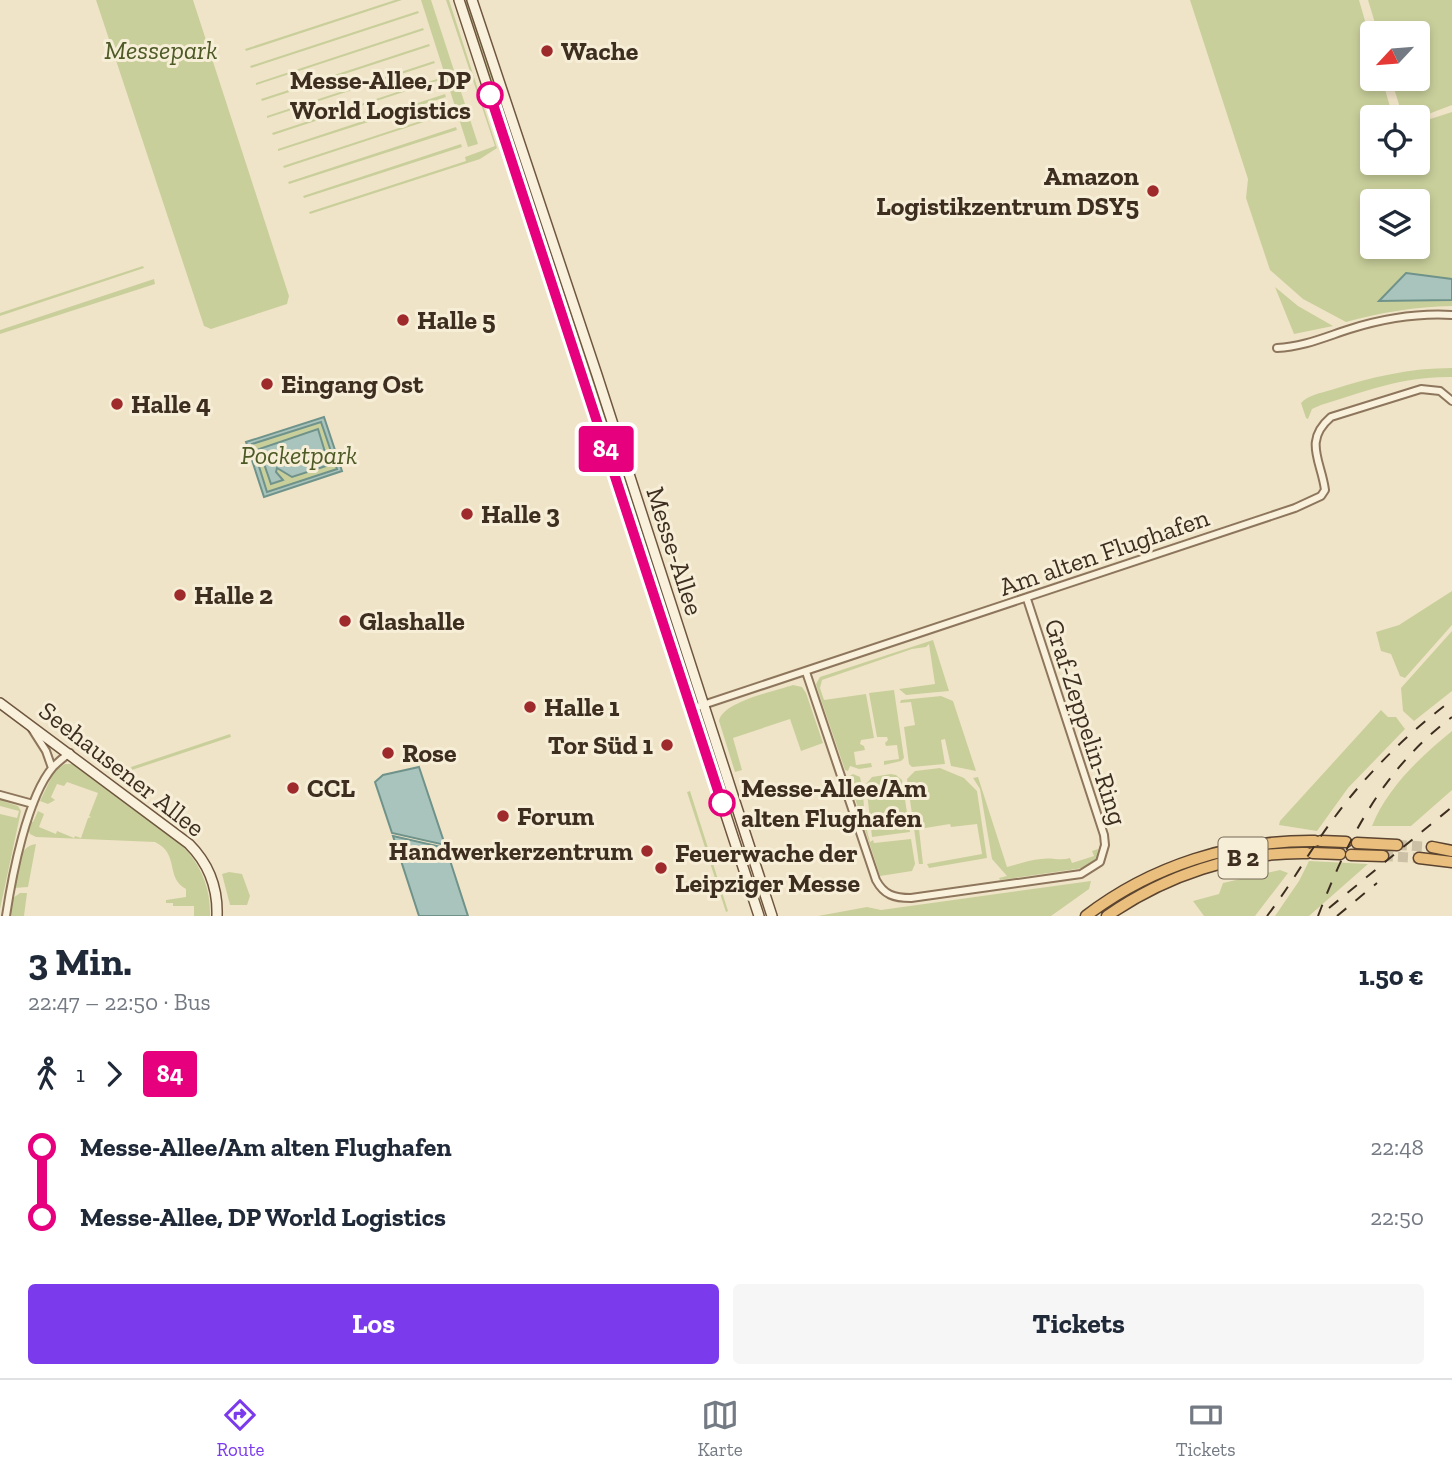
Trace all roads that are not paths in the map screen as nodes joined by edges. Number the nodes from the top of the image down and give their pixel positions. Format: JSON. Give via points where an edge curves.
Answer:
{"nodes":[{"id":1,"x":459,"y":0,"type":"edge"},
{"id":2,"x":472,"y":0,"type":"edge"},
{"id":3,"x":1452,"y":315,"type":"edge"},
{"id":4,"x":1276,"y":348,"type":"dead end"},
{"id":5,"x":1452,"y":401,"type":"edge"},
{"id":6,"x":1027,"y":599,"type":"junction"},
{"id":7,"x":806,"y":672,"type":"junction"},
{"id":8,"x":0,"y":703,"type":"edge"},
{"id":9,"x":703,"y":705,"type":"junction"},
{"id":10,"x":691,"y":709,"type":"junction"},
{"id":11,"x":27,"y":721,"type":"junction"},
{"id":12,"x":70,"y":753,"type":"junction"},
{"id":13,"x":52,"y":768,"type":"junction"},
{"id":14,"x":0,"y":795,"type":"edge"},
{"id":15,"x":33,"y":804,"type":"junction"},
{"id":16,"x":1346,"y":842,"type":"dead end"},
{"id":17,"x":1357,"y":843,"type":"dead end"},
{"id":18,"x":1397,"y":845,"type":"tunnel mouth"},
{"id":19,"x":1432,"y":847,"type":"tunnel mouth"},
{"id":20,"x":1452,"y":851,"type":"edge"},
{"id":21,"x":1340,"y":854,"type":"dead end"},
{"id":22,"x":1351,"y":855,"type":"dead end"},
{"id":23,"x":1383,"y":856,"type":"tunnel mouth"},
{"id":24,"x":1419,"y":859,"type":"tunnel mouth"},
{"id":25,"x":1452,"y":862,"type":"edge"},
{"id":26,"x":6,"y":916,"type":"edge"},
{"id":27,"x":218,"y":916,"type":"edge"},
{"id":28,"x":760,"y":916,"type":"edge"},
{"id":29,"x":772,"y":916,"type":"edge"},
{"id":30,"x":1086,"y":916,"type":"edge"},
{"id":31,"x":1107,"y":916,"type":"edge"}],
"edges":[{"from":1,"to":10,"type":"main road","name":"Messe-Allee"},
{"from":2,"to":9,"type":"main road","name":"Messe-Allee"},
{"from":3,"to":4,"type":"street","via":[[1377,322],[1305,345]]},
{"from":5,"to":6,"type":"street","name":"Am alten Flughafen","via":[[1440,391],[1421,389],[1331,417],[1315,440],[1325,486],[1321,496]]},
{"from":6,"to":7,"type":"street","name":"Am alten Flughafen"},
{"from":6,"to":7,"type":"street","name":"Graf-Zeppelin-Ring","via":[[1104,835],[1100,862],[1081,874],[911,898],[897,898],[884,891],[876,880]]},
{"from":7,"to":9,"type":"street","name":"Am alten Flughafen"},
{"from":8,"to":11,"type":"main road","name":"Seehausener Allee"},
{"from":9,"to":10,"type":"street","name":"Am alten Flughafen"},
{"from":9,"to":29,"type":"main road","name":"Messe-Allee"},
{"from":10,"to":28,"type":"main road","name":"Messe-Allee"},
{"from":11,"to":12,"type":"main road","name":"Seehausener Allee"},
{"from":11,"to":13,"type":"street"},
{"from":12,"to":13,"type":"street"},
{"from":12,"to":27,"type":"main road","name":"Seehausener Allee","via":[[198,853],[214,883]]},
{"from":13,"to":15,"type":"street"},
{"from":14,"to":15,"type":"street"},
{"from":15,"to":26,"type":"street"},
{"from":16,"to":30,"type":"highway","number":"B 2","via":[[1260,844],[1199,857],[1154,874]]},
{"from":17,"to":18,"type":"highway"},
{"from":19,"to":20,"type":"highway"},
{"from":21,"to":31,"type":"highway","number":"B 2","via":[[1263,855],[1209,866],[1160,884]]},
{"from":22,"to":23,"type":"highway"},
{"from":24,"to":25,"type":"highway"}]}
